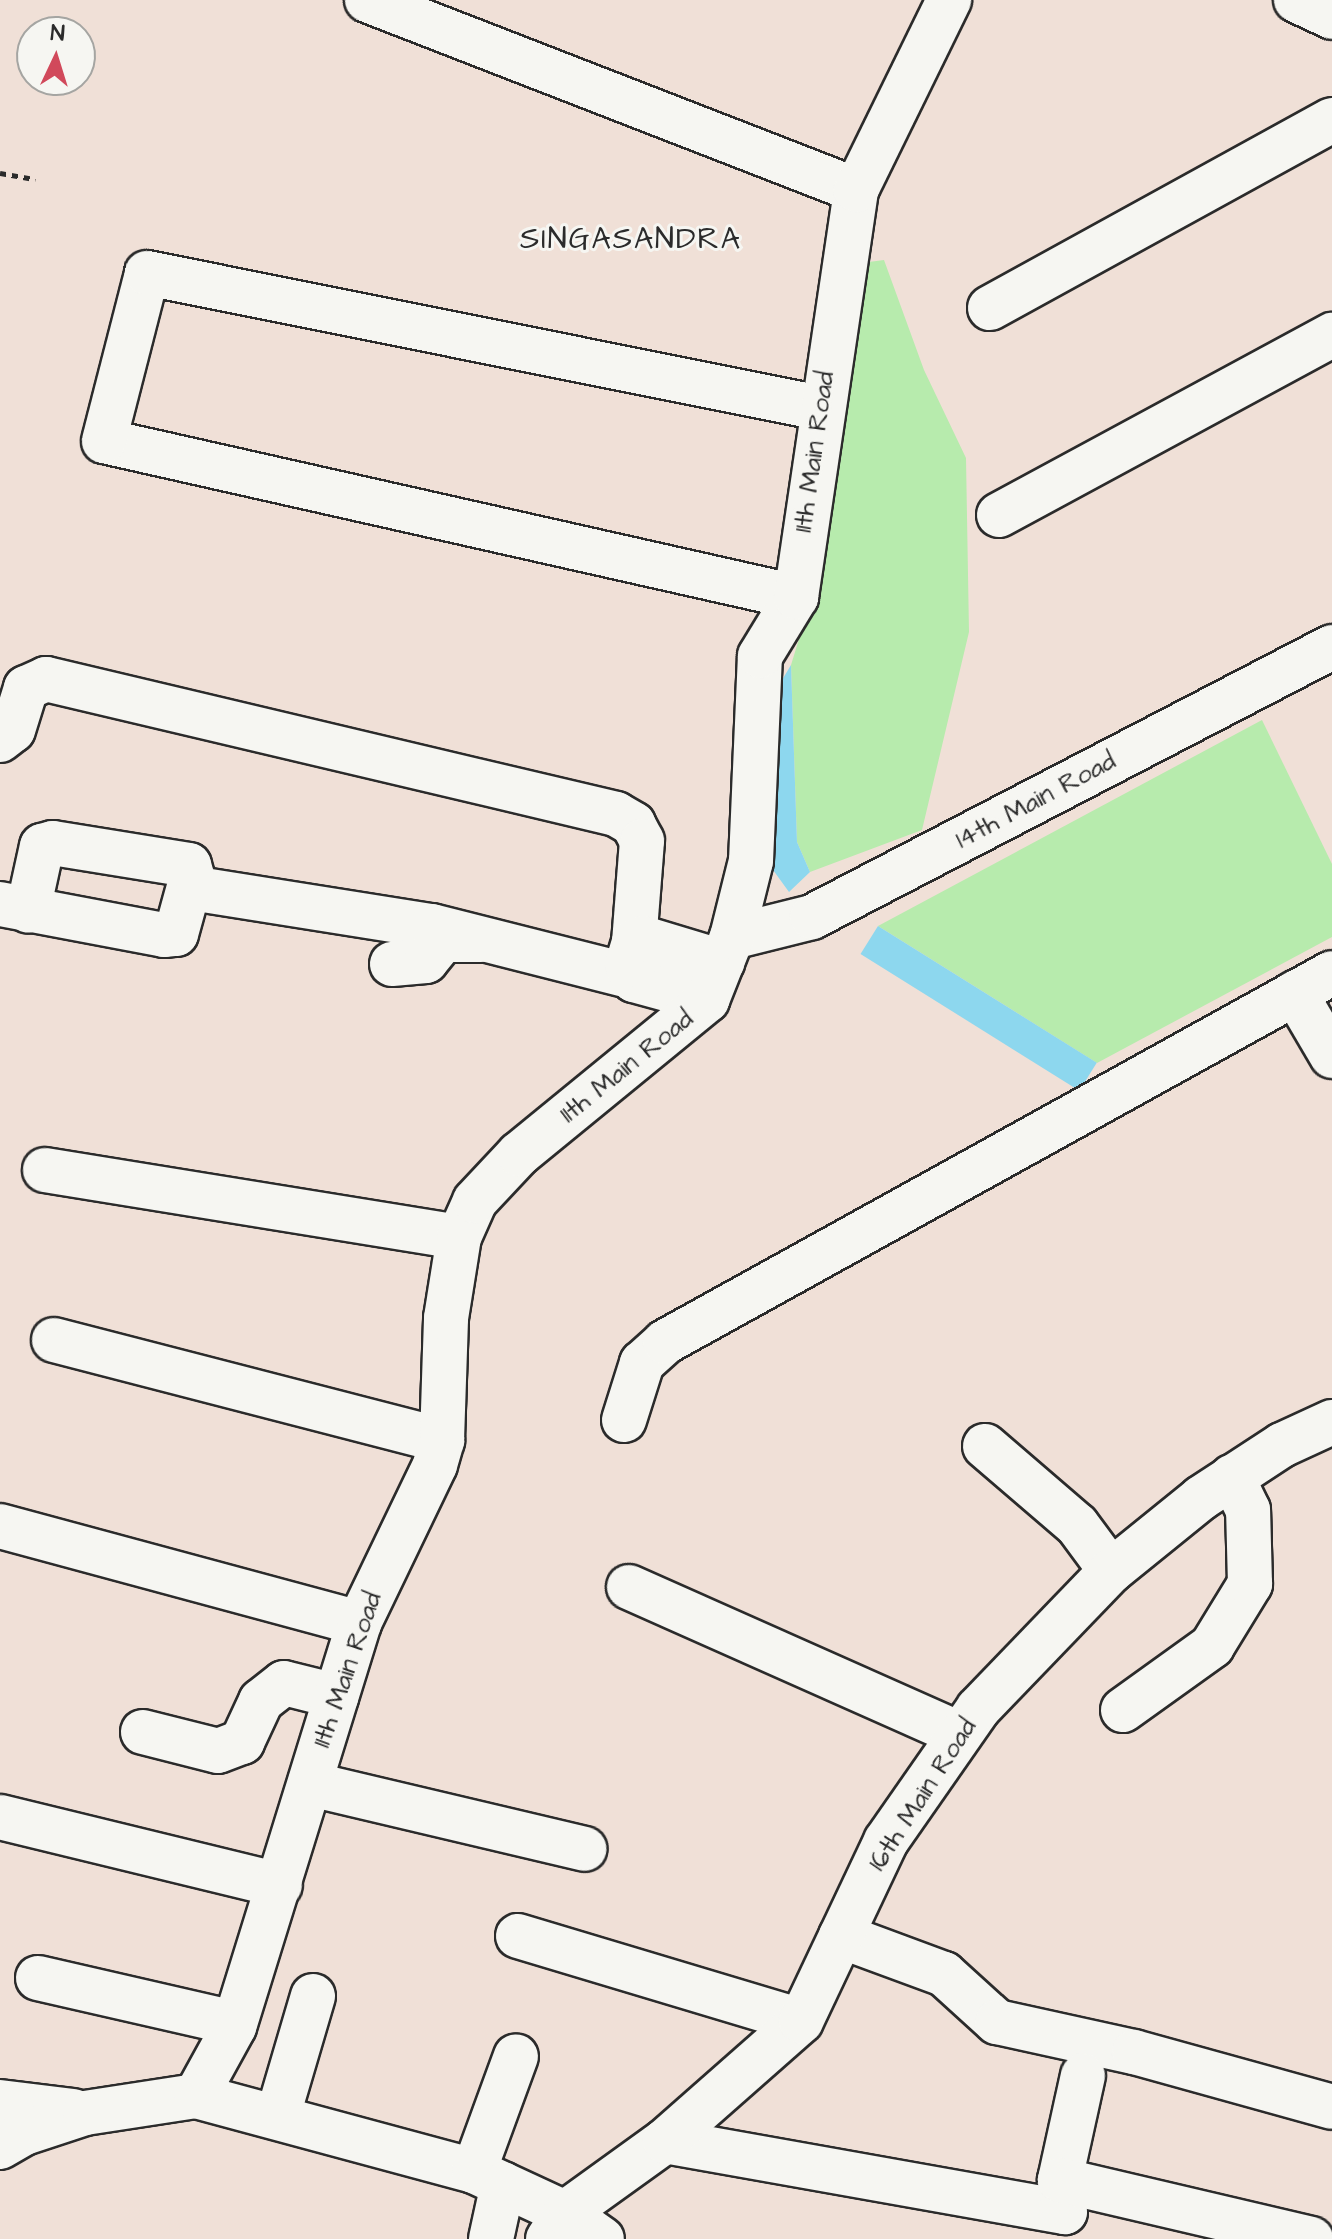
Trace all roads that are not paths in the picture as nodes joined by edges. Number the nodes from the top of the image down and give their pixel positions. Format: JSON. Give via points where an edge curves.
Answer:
{"nodes":[{"id":1,"x":367,"y":0,"type":"edge"},
{"id":2,"x":949,"y":0,"type":"edge"},
{"id":3,"x":1296,"y":0,"type":"edge"},
{"id":4,"x":1332,"y":17,"type":"edge"},
{"id":5,"x":1332,"y":120,"type":"edge"},
{"id":6,"x":856,"y":190,"type":"junction"},
{"id":7,"x":990,"y":308,"type":"dead end"},
{"id":8,"x":1332,"y":335,"type":"edge"},
{"id":9,"x":820,"y":408,"type":"junction"},
{"id":10,"x":999,"y":515,"type":"dead end"},
{"id":11,"x":778,"y":629,"type":"junction"},
{"id":12,"x":1332,"y":647,"type":"edge"},
{"id":13,"x":0,"y":740,"type":"edge"},
{"id":14,"x":191,"y":888,"type":"junction"},
{"id":15,"x":14,"y":907,"type":"edge"},
{"id":16,"x":632,"y":959,"type":"junction"},
{"id":17,"x":721,"y":966,"type":"junction"},
{"id":18,"x":1314,"y":983,"type":"edge"},
{"id":19,"x":1332,"y":1056,"type":"edge"},
{"id":20,"x":45,"y":1170,"type":"dead end"},
{"id":21,"x":459,"y":1237,"type":"junction"},
{"id":22,"x":54,"y":1340,"type":"dead end"},
{"id":23,"x":624,"y":1420,"type":"dead end"},
{"id":24,"x":1332,"y":1422,"type":"edge"},
{"id":25,"x":442,"y":1440,"type":"junction"},
{"id":26,"x":985,"y":1446,"type":"dead end"},
{"id":27,"x":1232,"y":1477,"type":"junction"},
{"id":28,"x":0,"y":1526,"type":"edge"},
{"id":29,"x":1111,"y":1571,"type":"junction"},
{"id":30,"x":629,"y":1587,"type":"dead end"},
{"id":31,"x":359,"y":1623,"type":"junction"},
{"id":32,"x":336,"y":1696,"type":"junction"},
{"id":33,"x":1123,"y":1710,"type":"dead end"},
{"id":34,"x":143,"y":1732,"type":"dead end"},
{"id":35,"x":957,"y":1733,"type":"junction"},
{"id":36,"x":310,"y":1784,"type":"junction"},
{"id":37,"x":0,"y":1817,"type":"edge"},
{"id":38,"x":584,"y":1849,"type":"dead end"},
{"id":39,"x":280,"y":1885,"type":"junction"},
{"id":40,"x":518,"y":1936,"type":"dead end"},
{"id":41,"x":841,"y":1936,"type":"junction"},
{"id":42,"x":38,"y":1978,"type":"dead end"},
{"id":43,"x":313,"y":1996,"type":"dead end"},
{"id":44,"x":801,"y":2021,"type":"junction"},
{"id":45,"x":235,"y":2023,"type":"junction"},
{"id":46,"x":516,"y":2056,"type":"dead end"},
{"id":47,"x":1083,"y":2075,"type":"dead end"},
{"id":48,"x":196,"y":2096,"type":"junction"},
{"id":49,"x":0,"y":2102,"type":"edge"},
{"id":50,"x":1332,"y":2107,"type":"edge"},
{"id":51,"x":85,"y":2113,"type":"junction"},
{"id":52,"x":278,"y":2115,"type":"junction"},
{"id":53,"x":665,"y":2141,"type":"junction"},
{"id":54,"x":0,"y":2147,"type":"edge"},
{"id":55,"x":488,"y":2178,"type":"junction"},
{"id":56,"x":1062,"y":2210,"type":"edge"},
{"id":57,"x":557,"y":2226,"type":"edge"},
{"id":58,"x":491,"y":2239,"type":"edge"},
{"id":59,"x":602,"y":2239,"type":"edge"},
{"id":60,"x":1311,"y":2239,"type":"edge"}],
"edges":[{"from":1,"to":6,"type":"street"},
{"from":2,"to":6,"type":"street","name":"11th Main Road"},
{"from":3,"to":4,"type":"street"},
{"from":5,"to":7,"type":"street"},
{"from":6,"to":9,"type":"street","name":"11th Main Road"},
{"from":8,"to":10,"type":"street"},
{"from":9,"to":11,"type":"street","name":"11th Main Road"},
{"from":9,"to":11,"type":"street","via":[[147,273],[104,441]]},
{"from":11,"to":17,"type":"street","name":"11th Main Road","via":[[751,861]]},
{"from":12,"to":17,"type":"street","name":"14th Main Road"},
{"from":13,"to":16,"type":"street","via":[[13,730],[26,688],[46,679],[616,814],[633,824],[642,841]]},
{"from":14,"to":15,"type":"street","via":[[176,934]]},
{"from":14,"to":15,"type":"street","via":[[189,865],[53,843],[42,846]]},
{"from":14,"to":16,"type":"street","via":[[408,942],[487,940]]},
{"from":16,"to":17,"type":"street","via":[[643,938]]},
{"from":17,"to":21,"type":"street","name":"11th Main Road","via":[[497,1174],[475,1201]]},
{"from":18,"to":19,"type":"street"},
{"from":18,"to":23,"type":"street","via":[[665,1342],[642,1363]]},
{"from":20,"to":21,"type":"street"},
{"from":21,"to":25,"type":"street","name":"11th Main Road","via":[[446,1318]]},
{"from":22,"to":25,"type":"street"},
{"from":24,"to":27,"type":"street","name":"16th Main Road"},
{"from":25,"to":31,"type":"street","name":"11th Main Road"},
{"from":26,"to":29,"type":"street","via":[[1077,1525]]},
{"from":27,"to":29,"type":"street","name":"16th Main Road"},
{"from":27,"to":33,"type":"street","via":[[1248,1510],[1250,1584],[1212,1646]]},
{"from":28,"to":31,"type":"street"},
{"from":29,"to":35,"type":"street","name":"16th Main Road"},
{"from":30,"to":35,"type":"street"},
{"from":31,"to":32,"type":"street","name":"11th Main Road"},
{"from":32,"to":34,"type":"street","via":[[284,1683],[261,1701],[242,1742],[218,1751]]},
{"from":32,"to":36,"type":"street","name":"11th Main Road"},
{"from":35,"to":41,"type":"street","name":"16th Main Road","via":[[886,1841]]},
{"from":36,"to":38,"type":"street"},
{"from":36,"to":39,"type":"street","name":"11th Main Road"},
{"from":37,"to":39,"type":"street"},
{"from":39,"to":45,"type":"street","name":"11th Main Road"},
{"from":40,"to":44,"type":"street"},
{"from":41,"to":44,"type":"street","name":"16th Main Road"},
{"from":41,"to":50,"type":"street","via":[[944,1974],[997,2022],[1011,2027],[1134,2052]]},
{"from":42,"to":45,"type":"street"},
{"from":43,"to":52,"type":"street"},
{"from":44,"to":53,"type":"street","name":"16th Main Road"},
{"from":45,"to":48,"type":"street","name":"11th Main Road"},
{"from":46,"to":55,"type":"street"},
{"from":47,"to":56,"type":"street"},
{"from":48,"to":51,"type":"street"},
{"from":48,"to":52,"type":"street"},
{"from":49,"to":51,"type":"street"},
{"from":51,"to":54,"type":"street"},
{"from":52,"to":55,"type":"street"},
{"from":53,"to":56,"type":"street"},
{"from":53,"to":57,"type":"street","name":"16th Main Road"},
{"from":55,"to":57,"type":"street"},
{"from":55,"to":58,"type":"street"},
{"from":56,"to":60,"type":"street"},
{"from":57,"to":59,"type":"street"}]}
